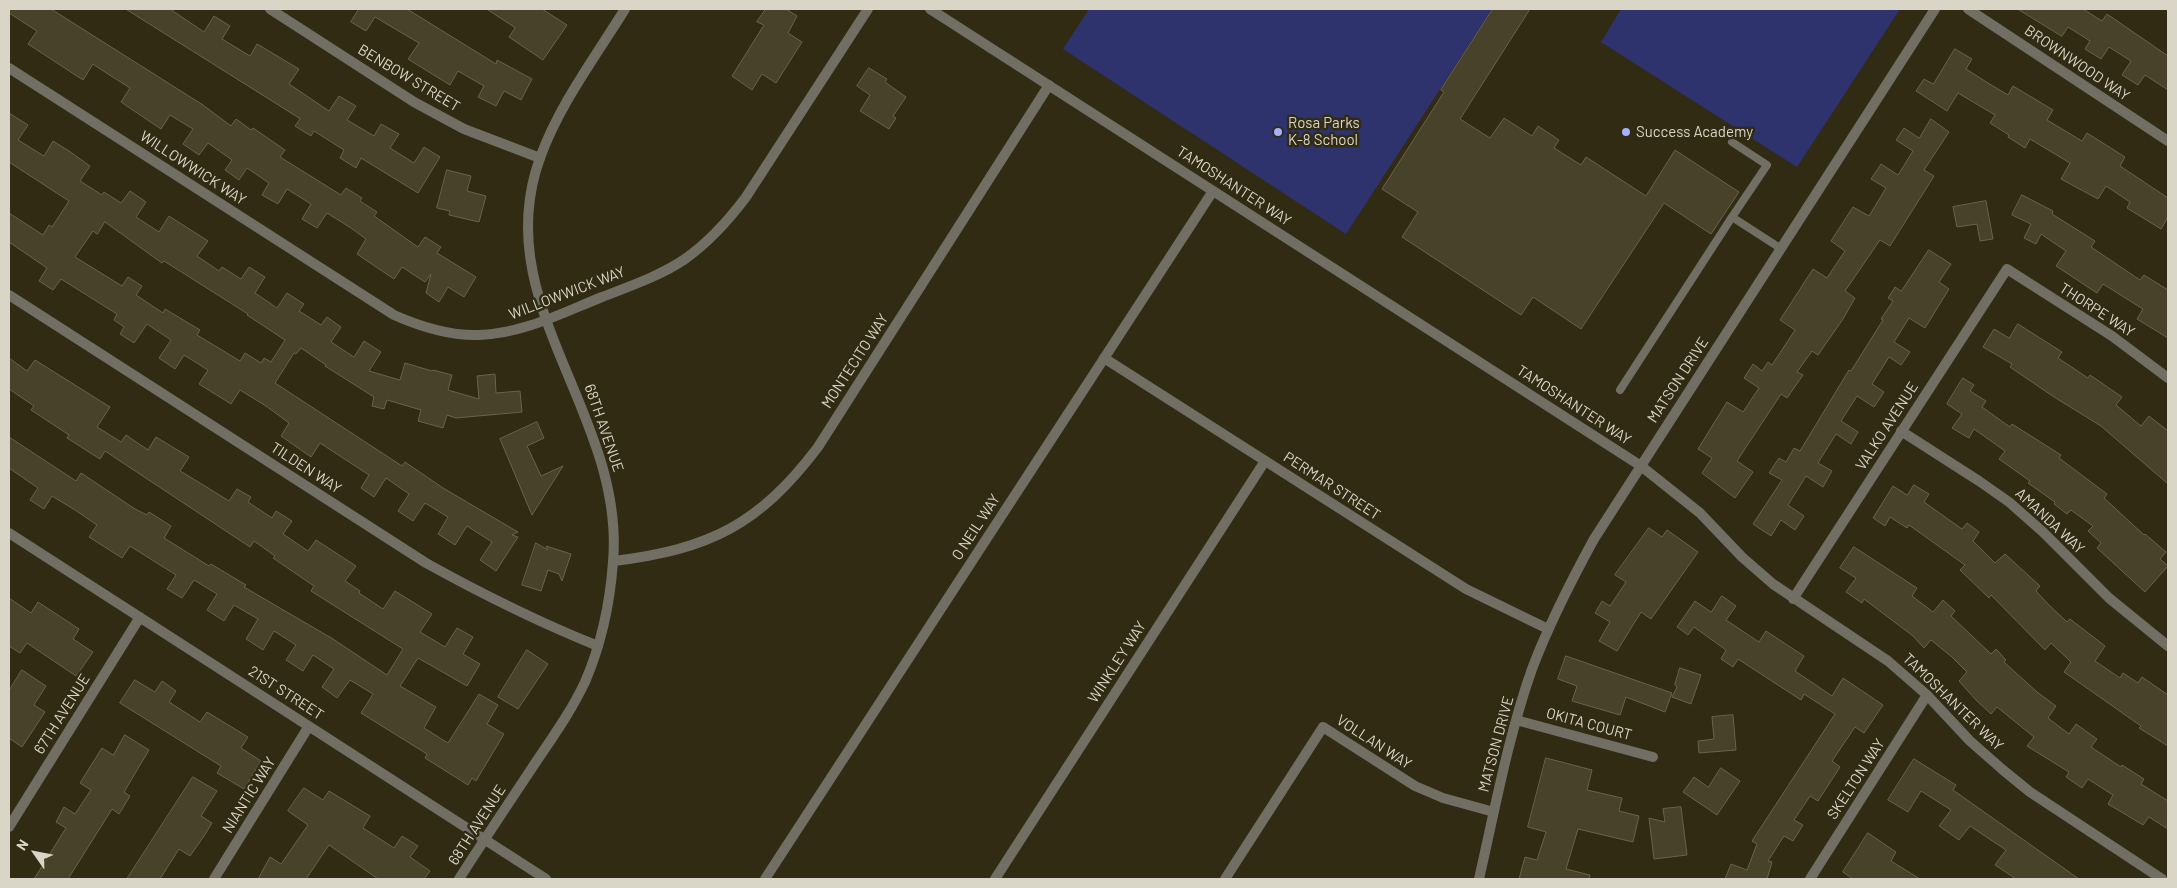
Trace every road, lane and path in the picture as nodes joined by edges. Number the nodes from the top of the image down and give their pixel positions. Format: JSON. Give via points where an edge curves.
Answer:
{"nodes":[{"id":1,"x":270,"y":9,"type":"edge"},
{"id":2,"x":625,"y":9,"type":"edge"},
{"id":3,"x":868,"y":9,"type":"edge"},
{"id":4,"x":930,"y":9,"type":"edge"},
{"id":5,"x":1935,"y":9,"type":"edge"},
{"id":6,"x":1968,"y":9,"type":"edge"},
{"id":7,"x":9,"y":68,"type":"edge"},
{"id":8,"x":1049,"y":86,"type":"junction"},
{"id":9,"x":2168,"y":141,"type":"edge"},
{"id":10,"x":1732,"y":142,"type":"dead end"},
{"id":11,"x":540,"y":158,"type":"junction"},
{"id":12,"x":1213,"y":191,"type":"junction"},
{"id":13,"x":1732,"y":218,"type":"junction"},
{"id":14,"x":1780,"y":248,"type":"junction"},
{"id":15,"x":2007,"y":269,"type":"joint"},
{"id":16,"x":9,"y":295,"type":"edge"},
{"id":17,"x":545,"y":320,"type":"junction"},
{"id":18,"x":1104,"y":358,"type":"junction"},
{"id":19,"x":2168,"y":378,"type":"edge"},
{"id":20,"x":1620,"y":390,"type":"dead end"},
{"id":21,"x":1901,"y":431,"type":"junction"},
{"id":22,"x":1265,"y":461,"type":"junction"},
{"id":23,"x":1641,"y":466,"type":"junction"},
{"id":24,"x":9,"y":533,"type":"edge"},
{"id":25,"x":614,"y":561,"type":"junction"},
{"id":26,"x":1792,"y":598,"type":"junction"},
{"id":27,"x":140,"y":617,"type":"junction"},
{"id":28,"x":1548,"y":630,"type":"junction"},
{"id":29,"x":598,"y":646,"type":"junction"},
{"id":30,"x":2168,"y":646,"type":"edge"},
{"id":31,"x":1927,"y":695,"type":"junction"},
{"id":32,"x":1516,"y":720,"type":"junction"},
{"id":33,"x":309,"y":726,"type":"junction"},
{"id":34,"x":1653,"y":757,"type":"dead end"},
{"id":35,"x":1494,"y":812,"type":"junction"},
{"id":36,"x":9,"y":827,"type":"edge"},
{"id":37,"x":484,"y":838,"type":"junction"},
{"id":38,"x":214,"y":879,"type":"edge"},
{"id":39,"x":459,"y":879,"type":"edge"},
{"id":40,"x":546,"y":879,"type":"edge"},
{"id":41,"x":765,"y":879,"type":"edge"},
{"id":42,"x":994,"y":879,"type":"edge"},
{"id":43,"x":1225,"y":879,"type":"edge"},
{"id":44,"x":1479,"y":879,"type":"edge"},
{"id":45,"x":1810,"y":879,"type":"edge"},
{"id":46,"x":2162,"y":879,"type":"edge"}],
"edges":[{"from":1,"to":11,"type":"street","name":"BENBOW STREET","via":[[414,102],[464,129]]},
{"from":2,"to":11,"type":"street","name":"68TH AVENUE","via":[[555,124]]},
{"from":3,"to":17,"type":"street","name":"WILLOWWICK WAY","via":[[746,197],[708,241],[657,274]]},
{"from":4,"to":8,"type":"street","name":"TAMOSHANTER WAY"},
{"from":5,"to":14,"type":"street","name":"MATSON DRIVE"},
{"from":6,"to":9,"type":"street","name":"BROWNWOOD WAY"},
{"from":7,"to":17,"type":"street","name":"WILLOWWICK WAY","via":[[401,318],[449,333],[478,335],[507,332]]},
{"from":8,"to":12,"type":"street","name":"TAMOSHANTER WAY"},
{"from":8,"to":25,"type":"street","name":"MONTECITO WAY","via":[[818,447],[798,473],[761,508],[725,532],[694,546],[661,555]]},
{"from":10,"to":13,"type":"lane","via":[[1767,166]]},
{"from":11,"to":17,"type":"street","name":"68TH AVENUE","via":[[529,205],[527,237],[530,269]]},
{"from":12,"to":18,"type":"street","name":"O NEIL WAY"},
{"from":12,"to":23,"type":"street","name":"TAMOSHANTER WAY"},
{"from":13,"to":14,"type":"lane"},
{"from":13,"to":20,"type":"lane"},
{"from":14,"to":23,"type":"street","name":"MATSON DRIVE"},
{"from":15,"to":19,"type":"street","name":"THORPE WAY","via":[[2112,336]]},
{"from":15,"to":21,"type":"street","name":"VALKO AVENUE"},
{"from":16,"to":29,"type":"street","name":"TILDEN WAY","via":[[426,563],[552,628]]},
{"from":17,"to":25,"type":"street","name":"68TH AVENUE","via":[[580,401],[605,471]]},
{"from":18,"to":22,"type":"street","name":"PERMAR STREET"},
{"from":18,"to":41,"type":"street","name":"O NEIL WAY"},
{"from":21,"to":26,"type":"street","name":"VALKO AVENUE"},
{"from":21,"to":30,"type":"street","name":"AMANDA WAY","via":[[2009,502],[2108,598]]},
{"from":22,"to":28,"type":"street","name":"PERMAR STREET","via":[[1466,589]]},
{"from":22,"to":42,"type":"street","name":"WINKLEY WAY"},
{"from":23,"to":26,"type":"street","name":"TAMOSHANTER WAY","via":[[1673,489],[1742,557]]},
{"from":23,"to":28,"type":"street","name":"MATSON DRIVE","via":[[1594,539]]},
{"from":24,"to":27,"type":"street","name":"21ST STREET"},
{"from":25,"to":29,"type":"street","name":"68TH AVENUE"},
{"from":26,"to":31,"type":"street","name":"TAMOSHANTER WAY","via":[[1888,660]]},
{"from":27,"to":33,"type":"street","name":"21ST STREET"},
{"from":27,"to":36,"type":"street","name":"67TH AVENUE"},
{"from":28,"to":32,"type":"street","name":"MATSON DRIVE"},
{"from":29,"to":37,"type":"street","name":"68TH AVENUE","via":[[568,714]]},
{"from":31,"to":45,"type":"street","name":"SKELTON WAY"},
{"from":31,"to":46,"type":"street","name":"TAMOSHANTER WAY","via":[[1970,741],[2030,792]]},
{"from":32,"to":34,"type":"street","name":"OKITA COURT"},
{"from":32,"to":35,"type":"street","name":"MATSON DRIVE"},
{"from":33,"to":37,"type":"street","name":"21ST STREET"},
{"from":33,"to":38,"type":"street","name":"NIANTIC WAY"},
{"from":35,"to":43,"type":"street","name":"VOLLAN WAY","via":[[1443,798],[1415,786],[1323,727]]},
{"from":35,"to":44,"type":"street","name":"MATSON DRIVE"},
{"from":37,"to":39,"type":"street","name":"68TH AVENUE"},
{"from":37,"to":40,"type":"street","name":"21ST STREET"}]}
